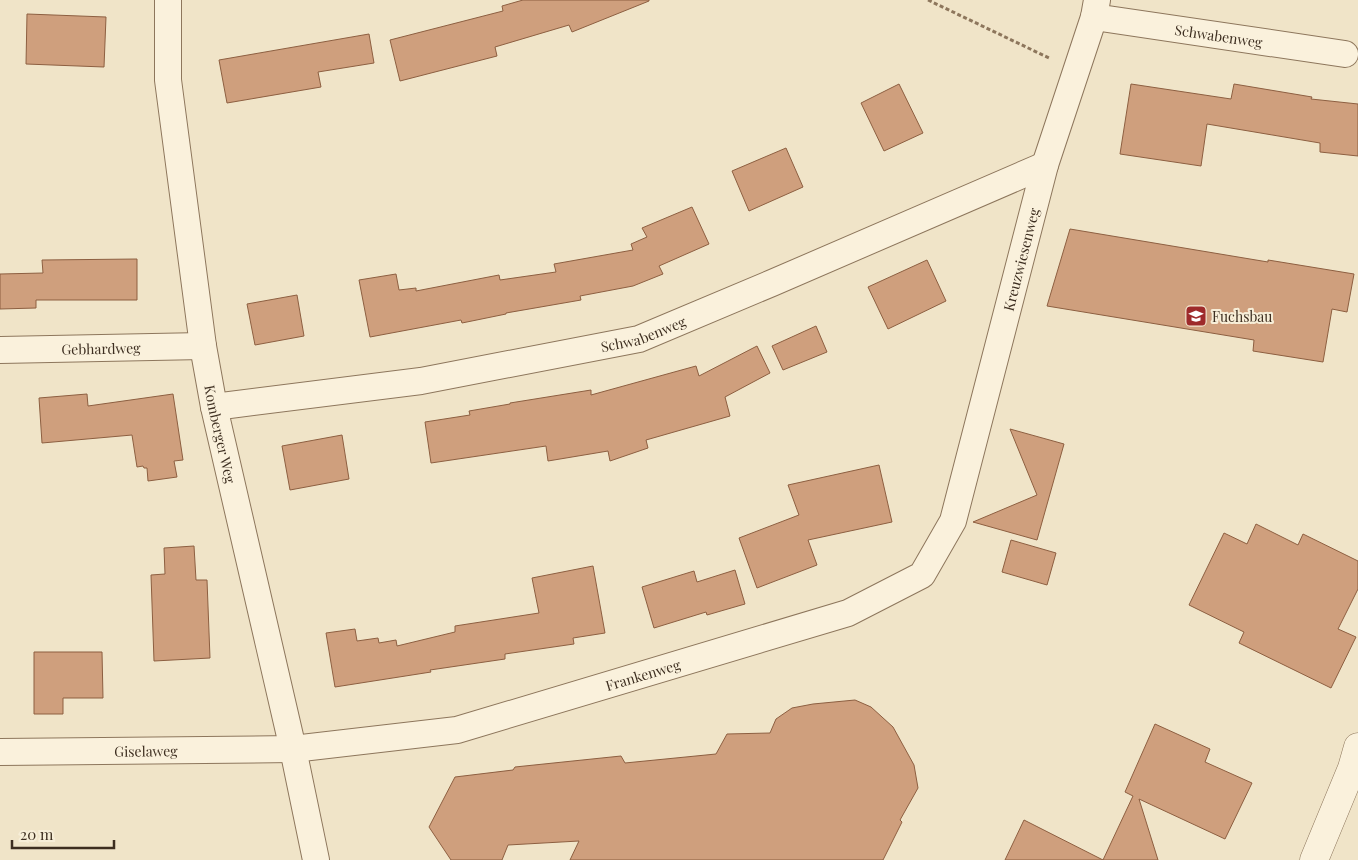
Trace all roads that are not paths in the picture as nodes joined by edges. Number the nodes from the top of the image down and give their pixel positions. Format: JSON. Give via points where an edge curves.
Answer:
{"nodes":[{"id":1,"x":168,"y":0,"type":"edge"},
{"id":2,"x":1095,"y":8,"type":"edge"},
{"id":3,"x":1345,"y":54,"type":"dead end"},
{"id":4,"x":1045,"y":165,"type":"junction"},
{"id":5,"x":203,"y":346,"type":"junction"},
{"id":6,"x":0,"y":350,"type":"edge"},
{"id":7,"x":214,"y":407,"type":"junction"},
{"id":8,"x":954,"y":521,"type":"joint"},
{"id":9,"x":1358,"y":747,"type":"edge"},
{"id":10,"x":294,"y":749,"type":"junction"},
{"id":11,"x":0,"y":752,"type":"edge"},
{"id":12,"x":316,"y":860,"type":"edge"},
{"id":13,"x":1314,"y":860,"type":"edge"}],
"edges":[{"from":1,"to":5,"type":"street","name":"Komberger Weg","via":[[168,80]]},
{"from":2,"to":3,"type":"street","name":"Schwabenweg"},
{"from":2,"to":4,"type":"street","name":"Kreuzwiesenweg"},
{"from":4,"to":7,"type":"street","name":"Schwabenweg","via":[[639,339],[421,381]]},
{"from":4,"to":8,"type":"street","name":"Kreuzwiesenweg"},
{"from":5,"to":6,"type":"street","name":"Gebhardweg"},
{"from":5,"to":7,"type":"street","name":"Komberger Weg"},
{"from":7,"to":10,"type":"street","name":"Komberger Weg"},
{"from":8,"to":10,"type":"street","name":"Frankenweg","via":[[922,575],[848,613],[457,730]]},
{"from":9,"to":13,"type":"street"},
{"from":10,"to":11,"type":"street","name":"Giselaweg"},
{"from":10,"to":12,"type":"street","name":"Komberger Weg"}]}
